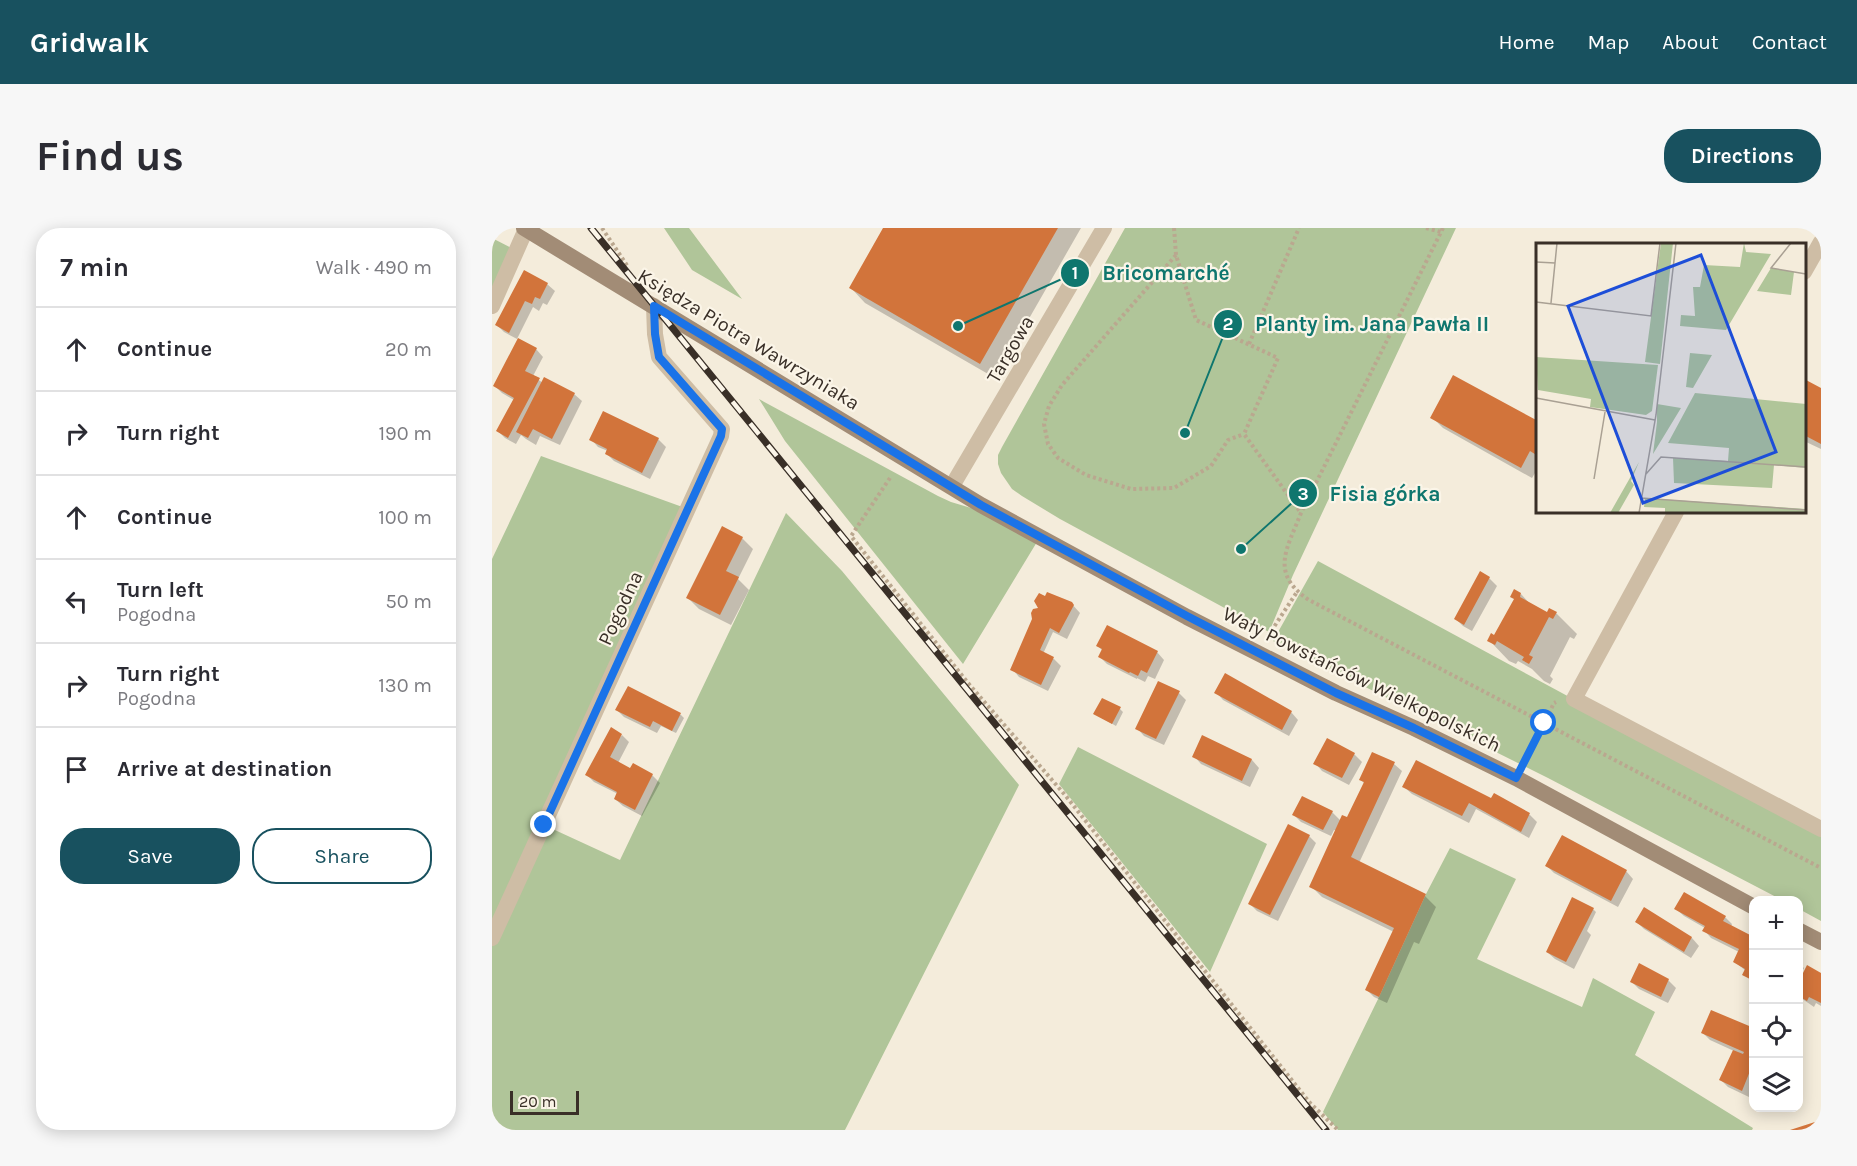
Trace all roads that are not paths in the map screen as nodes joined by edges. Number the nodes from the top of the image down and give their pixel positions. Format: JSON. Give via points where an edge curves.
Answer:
{"nodes":[{"id":1,"x":1104,"y":228,"type":"edge"},
{"id":2,"x":525,"y":229,"type":"edge"},
{"id":3,"x":1821,"y":242,"type":"edge"},
{"id":4,"x":1806,"y":268,"type":"edge"},
{"id":5,"x":492,"y":306,"type":"edge"},
{"id":6,"x":654,"y":306,"type":"junction"},
{"id":7,"x":952,"y":486,"type":"junction"},
{"id":8,"x":1675,"y":513,"type":"edge"},
{"id":9,"x":1821,"y":829,"type":"edge"},
{"id":10,"x":1749,"y":904,"type":"edge"},
{"id":11,"x":1803,"y":933,"type":"edge"},
{"id":12,"x":492,"y":938,"type":"edge"},
{"id":13,"x":1821,"y":942,"type":"edge"}],
"edges":[{"from":1,"to":7,"type":"street","name":"Targowa"},
{"from":2,"to":5,"type":"street"},
{"from":2,"to":6,"type":"main road","name":"Księdza Piotra Wawrzyniaka"},
{"from":3,"to":4,"type":"street"},
{"from":6,"to":7,"type":"main road","name":"Księdza Piotra Wawrzyniaka"},
{"from":6,"to":12,"type":"street","name":"Pogodna","via":[[659,357],[722,429],[721,436]]},
{"from":7,"to":10,"type":"main road","name":"Wały Powstańców Wielkopolskich","via":[[1187,616],[1336,693],[1516,778]]},
{"from":8,"to":9,"type":"street","via":[[1574,699]]},
{"from":11,"to":13,"type":"main road"}]}
